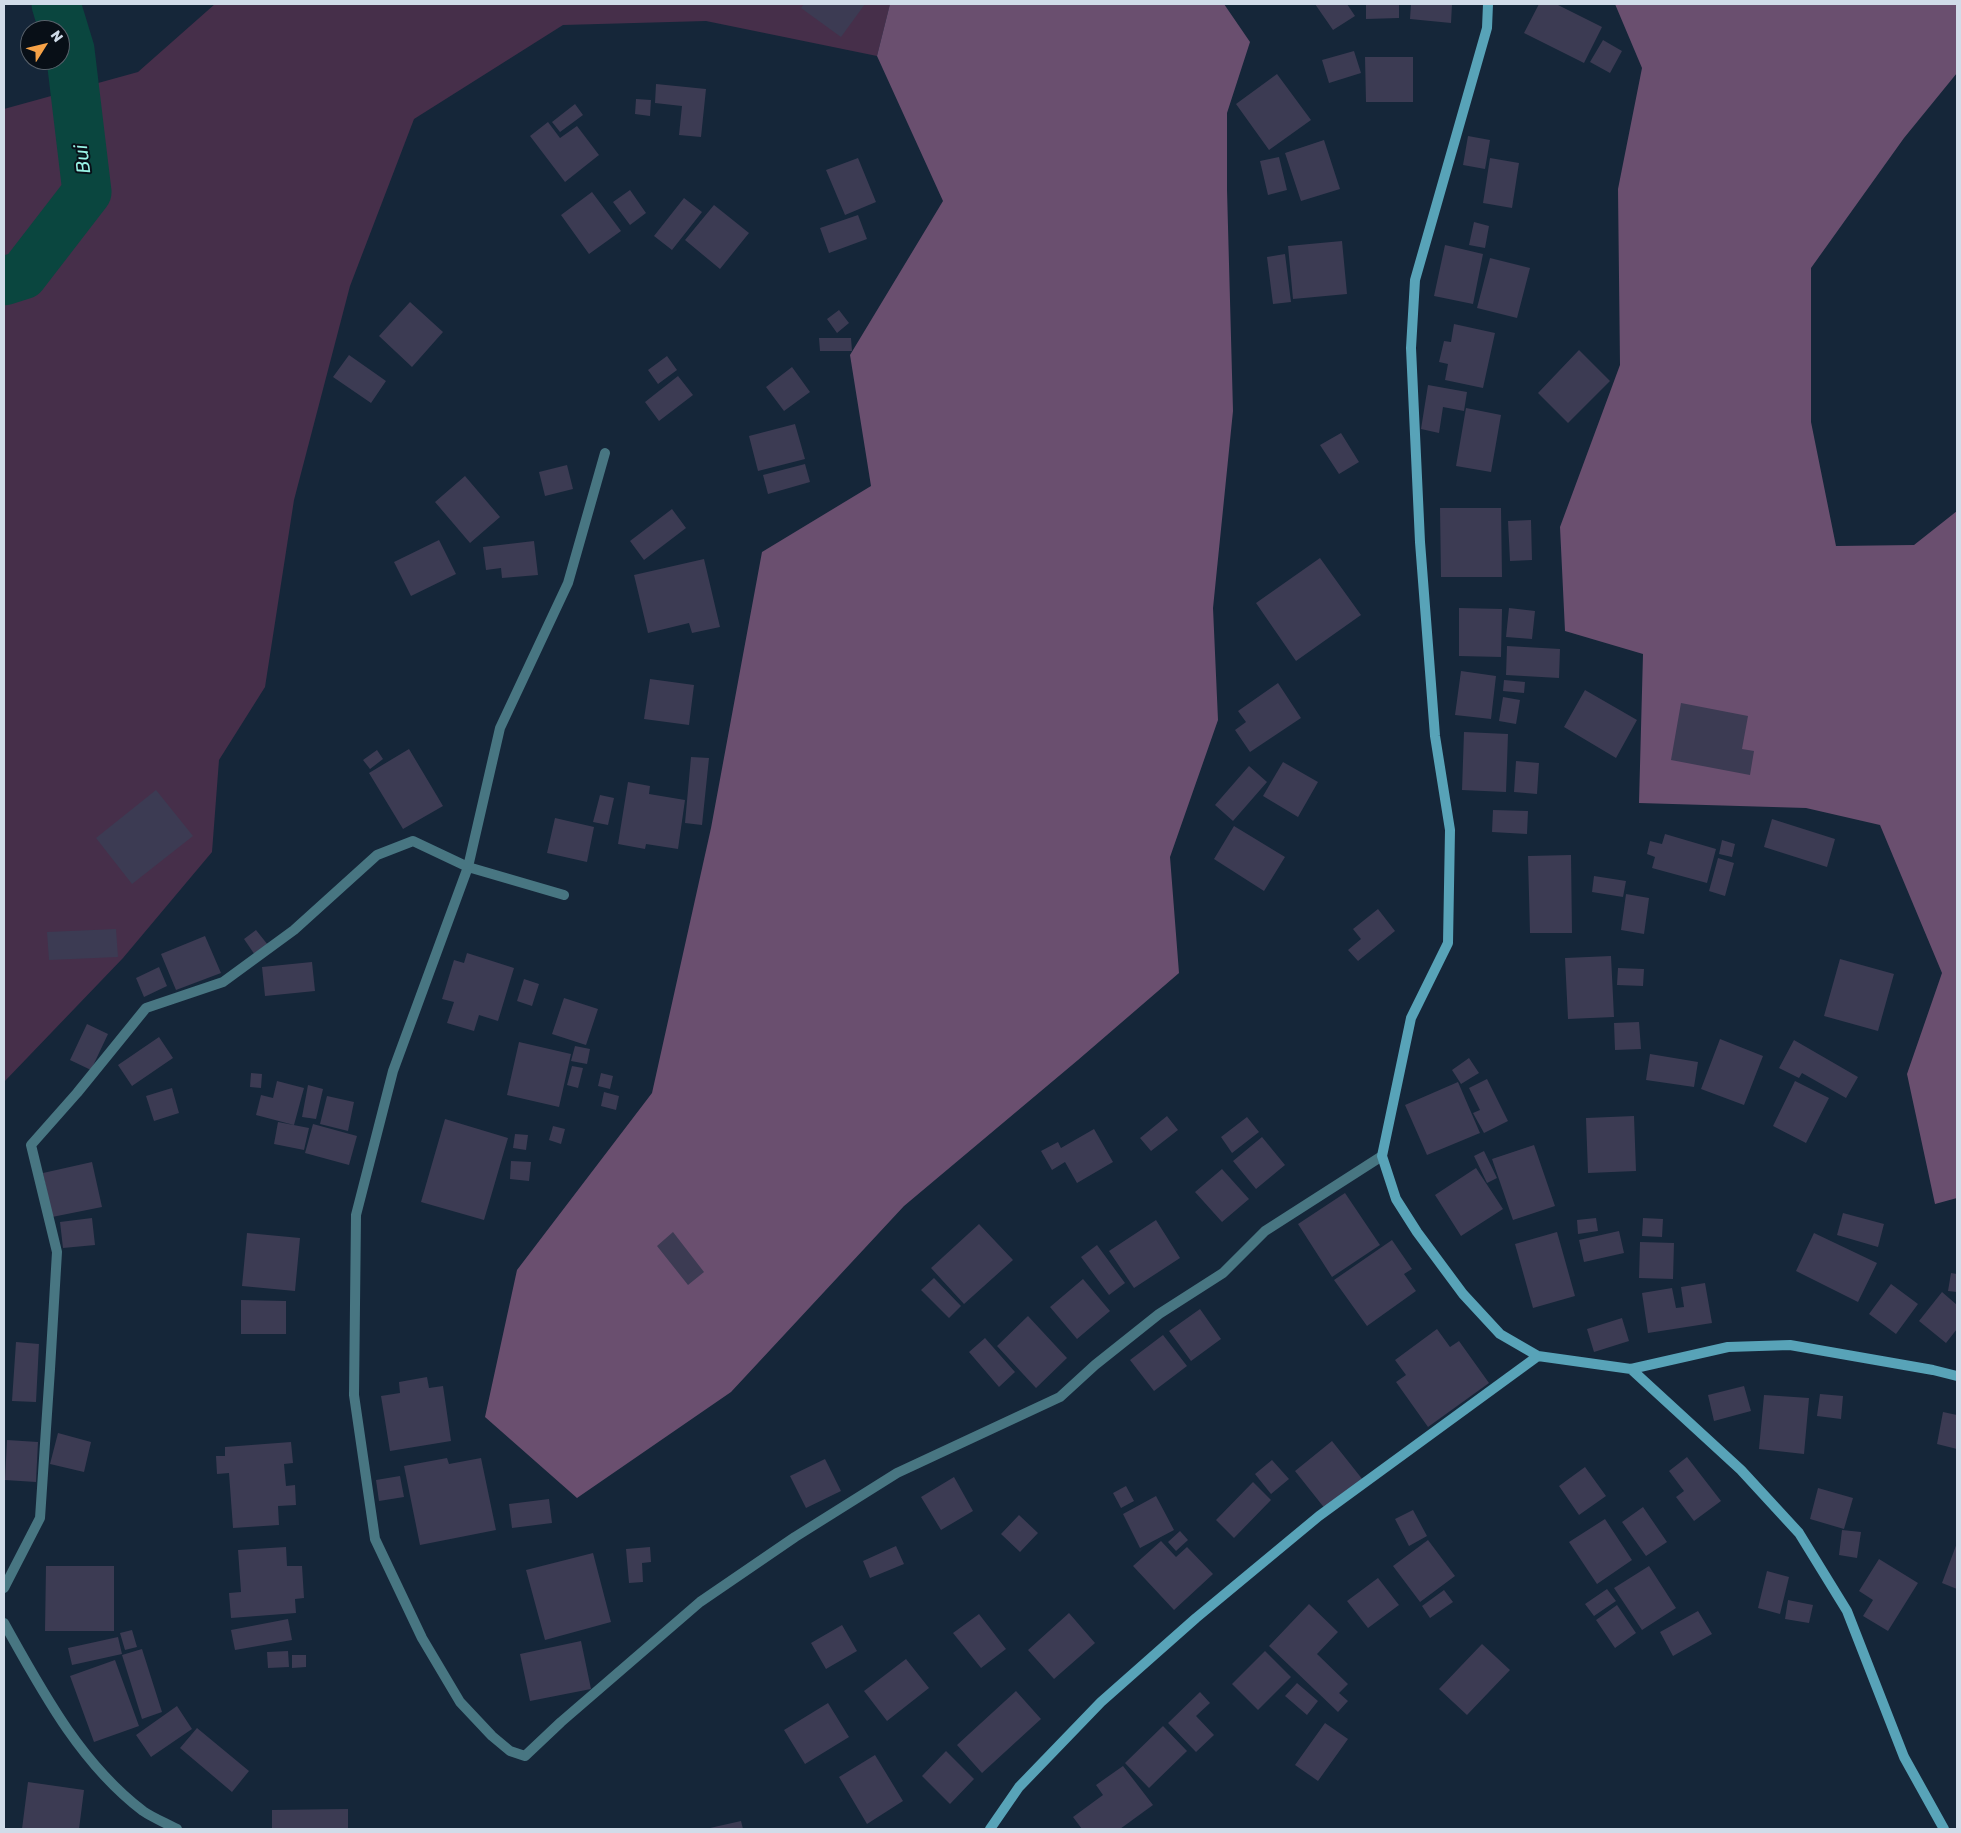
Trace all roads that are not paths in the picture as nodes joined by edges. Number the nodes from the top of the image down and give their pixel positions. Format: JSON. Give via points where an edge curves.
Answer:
{"nodes":[{"id":1,"x":1488,"y":4,"type":"edge"},
{"id":2,"x":604,"y":453,"type":"dead end"},
{"id":3,"x":468,"y":867,"type":"junction"},
{"id":4,"x":564,"y":895,"type":"dead end"},
{"id":5,"x":1382,"y":1156,"type":"junction"},
{"id":6,"x":1538,"y":1356,"type":"junction"},
{"id":7,"x":1631,"y":1369,"type":"junction"},
{"id":8,"x":1957,"y":1376,"type":"edge"},
{"id":9,"x":4,"y":1588,"type":"edge"},
{"id":10,"x":4,"y":1623,"type":"edge"},
{"id":11,"x":177,"y":1829,"type":"edge"},
{"id":12,"x":990,"y":1829,"type":"edge"},
{"id":13,"x":1944,"y":1829,"type":"edge"}],
"edges":[{"from":1,"to":5,"type":"street","via":[[1487,28],[1415,280],[1411,348],[1414,438],[1435,736],[1450,830],[1448,943],[1411,1018]]},
{"from":2,"to":3,"type":"street","via":[[568,583],[500,728]]},
{"from":3,"to":4,"type":"street"},
{"from":3,"to":5,"type":"street","via":[[393,1071],[356,1215],[354,1394],[375,1539],[422,1638],[460,1702],[510,1751],[526,1756],[700,1602],[795,1537],[897,1473],[1060,1397],[1159,1314],[1223,1273],[1265,1230]]},
{"from":3,"to":9,"type":"street","via":[[413,841],[377,855],[294,930],[223,982],[146,1008],[31,1145],[57,1252],[50,1369],[40,1518]]},
{"from":5,"to":6,"type":"street","via":[[1396,1199],[1463,1294],[1500,1334]]},
{"from":6,"to":7,"type":"street"},
{"from":6,"to":12,"type":"street","via":[[1319,1516],[1196,1618],[1100,1702],[1019,1787]]},
{"from":7,"to":8,"type":"street","via":[[1728,1346],[1790,1345]]},
{"from":7,"to":13,"type":"street","via":[[1741,1470],[1799,1533],[1847,1611],[1904,1757]]},
{"from":10,"to":11,"type":"street","via":[[55,1713],[105,1777],[144,1812]]}]}
